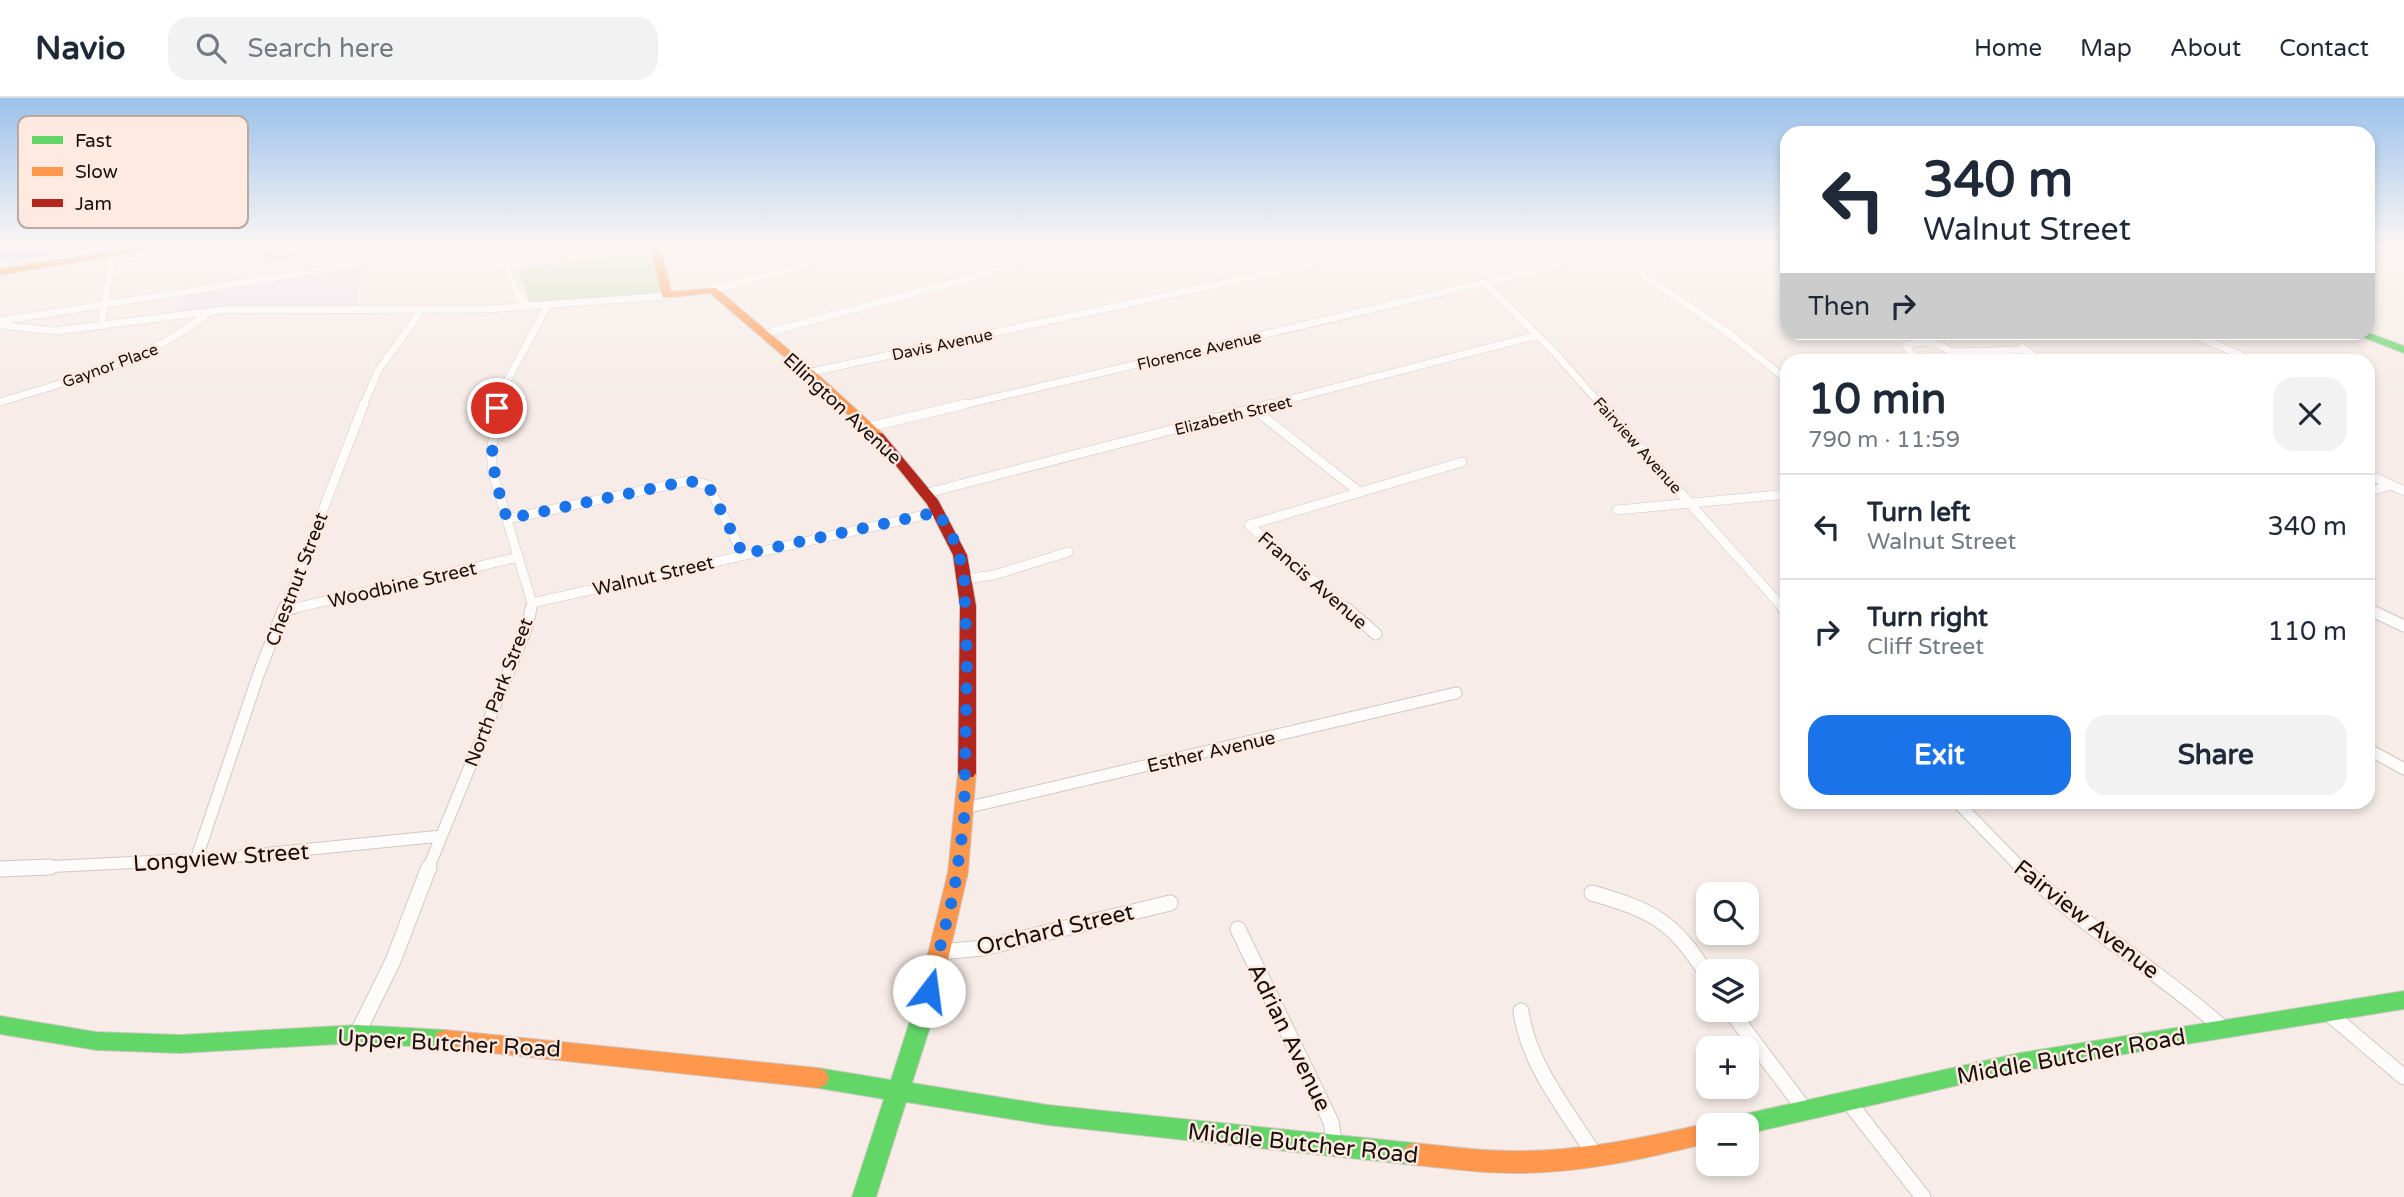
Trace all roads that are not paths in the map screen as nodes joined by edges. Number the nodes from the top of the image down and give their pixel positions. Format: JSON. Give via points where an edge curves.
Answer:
{"nodes":[{"id":1,"x":106,"y":295,"type":"edge"},
{"id":2,"x":159,"y":295,"type":"edge"},
{"id":3,"x":519,"y":295,"type":"edge"},
{"id":4,"x":672,"y":295,"type":"edge"},
{"id":5,"x":718,"y":295,"type":"edge"},
{"id":6,"x":906,"y":295,"type":"edge"},
{"id":7,"x":1167,"y":295,"type":"edge"},
{"id":8,"x":1432,"y":295,"type":"edge"},
{"id":9,"x":1498,"y":295,"type":"edge"},
{"id":10,"x":1673,"y":295,"type":"edge"},
{"id":11,"x":667,"y":296,"type":"joint"},
{"id":12,"x":104,"y":304,"type":"junction"},
{"id":13,"x":548,"y":305,"type":"junction"},
{"id":14,"x":528,"y":307,"type":"junction"},
{"id":15,"x":422,"y":310,"type":"junction"},
{"id":16,"x":211,"y":311,"type":"junction"},
{"id":17,"x":1,"y":325,"type":"edge"},
{"id":18,"x":101,"y":326,"type":"junction"},
{"id":19,"x":763,"y":334,"type":"junction"},
{"id":20,"x":1538,"y":335,"type":"junction"},
{"id":21,"x":2012,"y":340,"type":"edge"},
{"id":22,"x":2206,"y":340,"type":"edge"},
{"id":23,"x":2375,"y":340,"type":"edge"},
{"id":24,"x":2025,"y":350,"type":"junction"},
{"id":25,"x":2404,"y":351,"type":"edge"},
{"id":26,"x":1952,"y":352,"type":"joint"},
{"id":27,"x":1911,"y":354,"type":"edge"},
{"id":28,"x":2031,"y":354,"type":"edge"},
{"id":29,"x":2238,"y":354,"type":"edge"},
{"id":30,"x":807,"y":373,"type":"junction"},
{"id":31,"x":1780,"y":374,"type":"edge"},
{"id":32,"x":0,"y":402,"type":"edge"},
{"id":33,"x":1255,"y":410,"type":"junction"},
{"id":34,"x":868,"y":427,"type":"junction"},
{"id":35,"x":1462,"y":462,"type":"dead end"},
{"id":36,"x":2375,"y":478,"type":"edge"},
{"id":37,"x":2390,"y":485,"type":"junction"},
{"id":38,"x":2375,"y":490,"type":"edge"},
{"id":39,"x":1358,"y":491,"type":"junction"},
{"id":40,"x":2404,"y":491,"type":"edge"},
{"id":41,"x":927,"y":493,"type":"junction"},
{"id":42,"x":1780,"y":495,"type":"edge"},
{"id":43,"x":1690,"y":504,"type":"junction"},
{"id":44,"x":1617,"y":510,"type":"dead end"},
{"id":45,"x":938,"y":512,"type":"junction"},
{"id":46,"x":507,"y":519,"type":"junction"},
{"id":47,"x":1068,"y":552,"type":"dead end"},
{"id":48,"x":743,"y":554,"type":"junction"},
{"id":49,"x":519,"y":557,"type":"junction"},
{"id":50,"x":965,"y":579,"type":"junction"},
{"id":51,"x":531,"y":603,"type":"junction"},
{"id":52,"x":1780,"y":603,"type":"edge"},
{"id":53,"x":285,"y":610,"type":"junction"},
{"id":54,"x":2375,"y":612,"type":"edge"},
{"id":55,"x":2404,"y":626,"type":"edge"},
{"id":56,"x":1376,"y":634,"type":"dead end"},
{"id":57,"x":1456,"y":693,"type":"dead end"},
{"id":58,"x":2375,"y":753,"type":"edge"},
{"id":59,"x":2404,"y":769,"type":"edge"},
{"id":60,"x":965,"y":808,"type":"junction"},
{"id":61,"x":1964,"y":809,"type":"edge"},
{"id":62,"x":441,"y":836,"type":"junction"},
{"id":63,"x":196,"y":860,"type":"junction"},
{"id":64,"x":0,"y":869,"type":"edge"},
{"id":65,"x":1592,"y":893,"type":"dead end"},
{"id":66,"x":1170,"y":902,"type":"dead end"},
{"id":67,"x":1238,"y":929,"type":"dead end"},
{"id":68,"x":940,"y":952,"type":"junction"},
{"id":69,"x":1697,"y":959,"type":"edge"},
{"id":70,"x":2404,"y":1000,"type":"edge"},
{"id":71,"x":1521,"y":1011,"type":"dead end"},
{"id":72,"x":2327,"y":1012,"type":"junction"},
{"id":73,"x":1739,"y":1022,"type":"edge"},
{"id":74,"x":0,"y":1025,"type":"edge"},
{"id":75,"x":2224,"y":1029,"type":"junction"},
{"id":76,"x":357,"y":1034,"type":"junction"},
{"id":77,"x":2404,"y":1077,"type":"edge"},
{"id":78,"x":898,"y":1090,"type":"junction"},
{"id":79,"x":1848,"y":1101,"type":"junction"},
{"id":80,"x":1805,"y":1110,"type":"junction"},
{"id":81,"x":1759,"y":1121,"type":"edge"},
{"id":82,"x":1696,"y":1136,"type":"edge"},
{"id":83,"x":1335,"y":1147,"type":"junction"},
{"id":84,"x":1596,"y":1157,"type":"junction"},
{"id":85,"x":864,"y":1197,"type":"edge"},
{"id":86,"x":1923,"y":1197,"type":"edge"}],
"edges":[{"from":1,"to":12,"type":"street"},
{"from":2,"to":12,"type":"street"},
{"from":3,"to":14,"type":"street"},
{"from":4,"to":11,"type":"street"},
{"from":5,"to":19,"type":"street","name":"Ellington Avenue"},
{"from":6,"to":19,"type":"street"},
{"from":7,"to":30,"type":"street","name":"Davis Avenue"},
{"from":8,"to":34,"type":"street","name":"Florence Avenue"},
{"from":9,"to":20,"type":"street","name":"Fairview Avenue"},
{"from":10,"to":31,"type":"street"},
{"from":11,"to":13,"type":"street"},
{"from":12,"to":17,"type":"street"},
{"from":12,"to":18,"type":"street"},
{"from":13,"to":14,"type":"street"},
{"from":13,"to":46,"type":"street","name":"North Park Street","via":[[501,392],[494,424],[493,473]]},
{"from":14,"to":15,"type":"street"},
{"from":15,"to":16,"type":"street"},
{"from":15,"to":53,"type":"street","name":"Chestnut Street","via":[[379,369],[368,393]]},
{"from":16,"to":18,"type":"street"},
{"from":16,"to":32,"type":"street","name":"Gaynor Place","via":[[179,337],[140,356]]},
{"from":17,"to":18,"type":"street","via":[[44,331]]},
{"from":19,"to":30,"type":"street","name":"Ellington Avenue"},
{"from":20,"to":33,"type":"street","name":"Elizabeth Street"},
{"from":20,"to":43,"type":"street","name":"Fairview Avenue"},
{"from":21,"to":24,"type":"street"},
{"from":22,"to":29,"type":"street"},
{"from":23,"to":25,"type":"street"},
{"from":24,"to":26,"type":"street"},
{"from":24,"to":28,"type":"street"},
{"from":26,"to":27,"type":"street","via":[[1913,343],[1906,346]]},
{"from":30,"to":34,"type":"street","name":"Ellington Avenue"},
{"from":33,"to":39,"type":"street"},
{"from":33,"to":41,"type":"street","name":"Elizabeth Street"},
{"from":34,"to":41,"type":"street","name":"Ellington Avenue"},
{"from":35,"to":39,"type":"street"},
{"from":36,"to":37,"type":"street"},
{"from":37,"to":38,"type":"street"},
{"from":37,"to":40,"type":"street"},
{"from":39,"to":56,"type":"street","name":"Francis Avenue","via":[[1249,525]]},
{"from":41,"to":45,"type":"street","name":"Ellington Avenue"},
{"from":42,"to":43,"type":"street"},
{"from":43,"to":44,"type":"street"},
{"from":43,"to":52,"type":"street","name":"Fairview Avenue"},
{"from":45,"to":48,"type":"street","name":"Walnut Street"},
{"from":45,"to":50,"type":"street","name":"Ellington Avenue","via":[[958,549]]},
{"from":46,"to":48,"type":"street","via":[[699,481],[708,485]]},
{"from":46,"to":49,"type":"street","name":"North Park Street"},
{"from":47,"to":50,"type":"street","via":[[1002,573]]},
{"from":48,"to":51,"type":"street","name":"Walnut Street"},
{"from":49,"to":51,"type":"street","name":"North Park Street"},
{"from":49,"to":53,"type":"street","name":"Woodbine Street"},
{"from":50,"to":60,"type":"street","name":"Ellington Avenue"},
{"from":51,"to":62,"type":"street","name":"North Park Street","via":[[527,626]]},
{"from":53,"to":63,"type":"street","name":"Chestnut Street"},
{"from":54,"to":55,"type":"street"},
{"from":57,"to":60,"type":"street","name":"Esther Avenue"},
{"from":58,"to":59,"type":"street"},
{"from":60,"to":68,"type":"street","name":"Ellington Avenue","via":[[959,870]]},
{"from":61,"to":75,"type":"street","name":"Fairview Avenue","via":[[2037,883]]},
{"from":62,"to":63,"type":"street","name":"Longview Street"},
{"from":62,"to":76,"type":"street","name":"North Park Street","via":[[393,961]]},
{"from":63,"to":64,"type":"street","name":"Longview Street"},
{"from":65,"to":69,"type":"street","via":[[1628,903],[1652,916],[1683,939]]},
{"from":66,"to":68,"type":"street","name":"Orchard Street","via":[[983,948]]},
{"from":67,"to":83,"type":"street","name":"Adrian Avenue","via":[[1332,1122]]},
{"from":68,"to":78,"type":"street","name":"Ellington Avenue"},
{"from":70,"to":72,"type":"street","name":"Middle Butcher Road"},
{"from":71,"to":84,"type":"street","via":[[1531,1047]]},
{"from":72,"to":75,"type":"street","name":"Middle Butcher Road"},
{"from":72,"to":77,"type":"street"},
{"from":73,"to":80,"type":"street"},
{"from":74,"to":76,"type":"street","name":"Upper Butcher Road","via":[[96,1041],[180,1044]]},
{"from":75,"to":79,"type":"street","name":"Middle Butcher Road","via":[[2020,1062]]},
{"from":76,"to":78,"type":"street","name":"Upper Butcher Road","via":[[661,1059]]},
{"from":78,"to":83,"type":"street","name":"Middle Butcher Road","via":[[1048,1115]]},
{"from":78,"to":85,"type":"street","name":"Ellington Avenue"},
{"from":79,"to":80,"type":"street","name":"Middle Butcher Road"},
{"from":79,"to":86,"type":"street"},
{"from":80,"to":81,"type":"street","name":"Middle Butcher Road"},
{"from":82,"to":84,"type":"street","name":"Middle Butcher Road"},
{"from":83,"to":84,"type":"street","name":"Middle Butcher Road","via":[[1504,1162]]}]}
